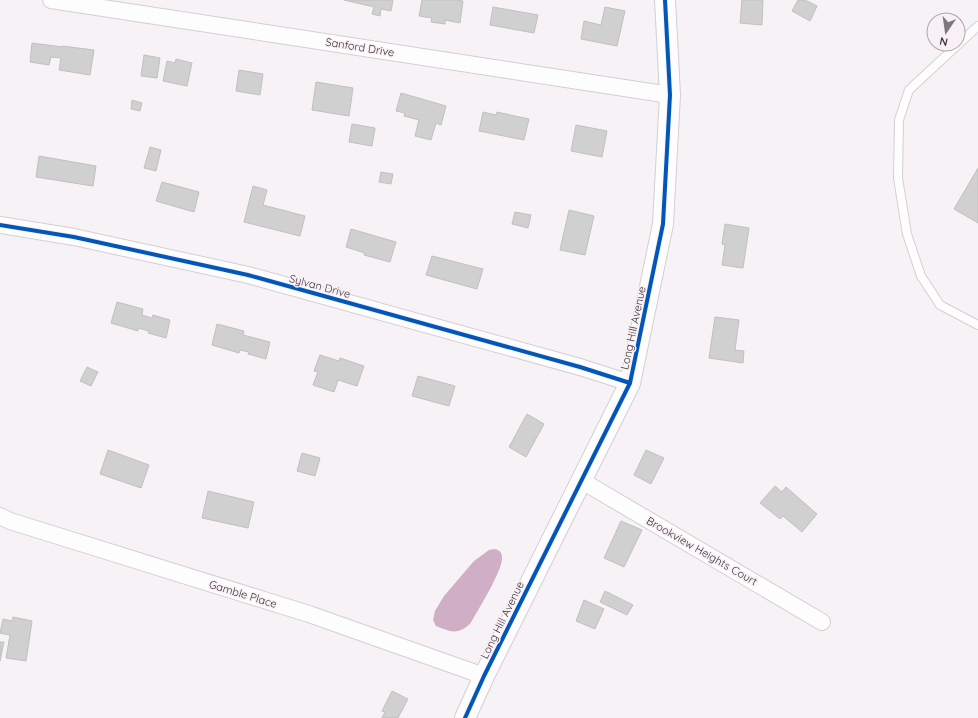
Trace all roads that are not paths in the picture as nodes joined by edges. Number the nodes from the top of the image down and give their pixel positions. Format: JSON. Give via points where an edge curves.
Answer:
{"nodes":[{"id":1,"x":51,"y":0,"type":"edge"},
{"id":2,"x":665,"y":0,"type":"edge"},
{"id":3,"x":978,"y":26,"type":"edge"},
{"id":4,"x":670,"y":95,"type":"junction"},
{"id":5,"x":0,"y":225,"type":"edge"},
{"id":6,"x":978,"y":326,"type":"edge"},
{"id":7,"x":630,"y":383,"type":"junction"},
{"id":8,"x":582,"y":481,"type":"junction"},
{"id":9,"x":0,"y":516,"type":"edge"},
{"id":10,"x":822,"y":622,"type":"dead end"},
{"id":11,"x":484,"y":676,"type":"junction"},
{"id":12,"x":465,"y":718,"type":"edge"}],
"edges":[{"from":1,"to":4,"type":"street","name":"Sanford Drive"},
{"from":2,"to":4,"type":"street","name":"Long Hill Avenue"},
{"from":3,"to":6,"type":"lane","via":[[909,90],[899,120],[898,178],[907,234],[920,276],[940,305]]},
{"from":4,"to":7,"type":"street","name":"Long Hill Avenue","via":[[663,224]]},
{"from":5,"to":7,"type":"street","name":"Sylvan Drive","via":[[74,237],[248,275]]},
{"from":7,"to":8,"type":"street","name":"Long Hill Avenue"},
{"from":8,"to":10,"type":"street","name":"Brookview Heights Court"},
{"from":8,"to":11,"type":"street","name":"Long Hill Avenue"},
{"from":9,"to":11,"type":"street","name":"Gamble Place","via":[[309,614]]},
{"from":11,"to":12,"type":"street","name":"Long Hill Avenue"}]}
